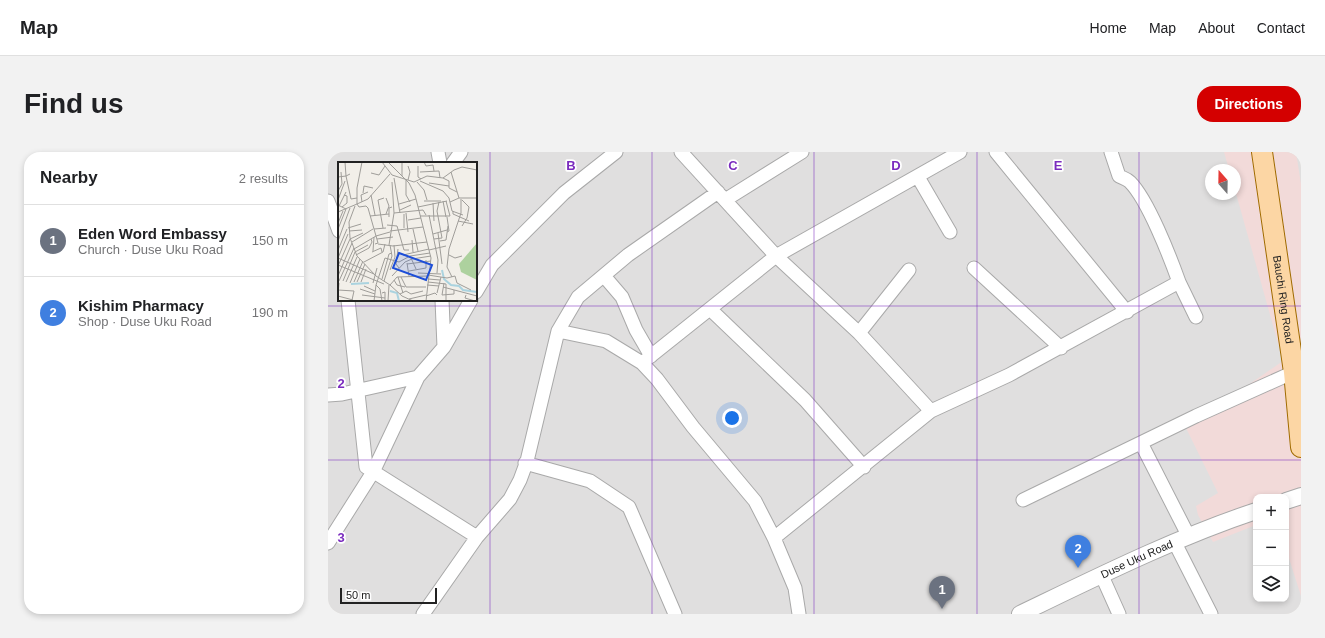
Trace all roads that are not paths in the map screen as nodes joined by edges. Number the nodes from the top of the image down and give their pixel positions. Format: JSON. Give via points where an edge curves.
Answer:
{"nodes":[{"id":1,"x":438,"y":152,"type":"edge"},
{"id":2,"x":461,"y":152,"type":"edge"},
{"id":3,"x":616,"y":152,"type":"edge"},
{"id":4,"x":681,"y":152,"type":"edge"},
{"id":5,"x":802,"y":152,"type":"edge"},
{"id":6,"x":960,"y":152,"type":"edge"},
{"id":7,"x":996,"y":152,"type":"edge"},
{"id":8,"x":1111,"y":152,"type":"edge"},
{"id":9,"x":1262,"y":152,"type":"edge"},
{"id":10,"x":440,"y":162,"type":"edge"},
{"id":11,"x":454,"y":162,"type":"edge"},
{"id":12,"x":918,"y":177,"type":"junction"},
{"id":13,"x":721,"y":196,"type":"junction"},
{"id":14,"x":328,"y":201,"type":"edge"},
{"id":15,"x":338,"y":228,"type":"edge"},
{"id":16,"x":950,"y":232,"type":"dead end"},
{"id":17,"x":776,"y":256,"type":"junction"},
{"id":18,"x":974,"y":268,"type":"dead end"},
{"id":19,"x":909,"y":270,"type":"dead end"},
{"id":20,"x":604,"y":276,"type":"junction"},
{"id":21,"x":1179,"y":282,"type":"junction"},
{"id":22,"x":477,"y":290,"type":"edge"},
{"id":23,"x":348,"y":301,"type":"edge"},
{"id":24,"x":442,"y":301,"type":"edge"},
{"id":25,"x":471,"y":301,"type":"edge"},
{"id":26,"x":710,"y":308,"type":"junction"},
{"id":27,"x":1127,"y":312,"type":"junction"},
{"id":28,"x":1196,"y":317,"type":"dead end"},
{"id":29,"x":558,"y":331,"type":"junction"},
{"id":30,"x":859,"y":333,"type":"junction"},
{"id":31,"x":444,"y":347,"type":"junction"},
{"id":32,"x":1061,"y":348,"type":"junction"},
{"id":33,"x":646,"y":360,"type":"junction"},
{"id":34,"x":1297,"y":372,"type":"edge"},
{"id":35,"x":418,"y":377,"type":"junction"},
{"id":36,"x":359,"y":391,"type":"junction"},
{"id":37,"x":328,"y":395,"type":"edge"},
{"id":38,"x":931,"y":411,"type":"junction"},
{"id":39,"x":1141,"y":443,"type":"junction"},
{"id":40,"x":1301,"y":445,"type":"edge"},
{"id":41,"x":525,"y":463,"type":"junction"},
{"id":42,"x":864,"y":467,"type":"junction"},
{"id":43,"x":373,"y":472,"type":"junction"},
{"id":44,"x":1301,"y":496,"type":"edge"},
{"id":45,"x":1023,"y":500,"type":"dead end"},
{"id":46,"x":1289,"y":500,"type":"edge"},
{"id":47,"x":1253,"y":512,"type":"edge"},
{"id":48,"x":477,"y":537,"type":"junction"},
{"id":49,"x":774,"y":538,"type":"junction"},
{"id":50,"x":1182,"y":540,"type":"junction"},
{"id":51,"x":328,"y":543,"type":"edge"},
{"id":52,"x":1102,"y":576,"type":"junction"},
{"id":53,"x":423,"y":614,"type":"edge"},
{"id":54,"x":675,"y":614,"type":"edge"},
{"id":55,"x":799,"y":614,"type":"edge"},
{"id":56,"x":1020,"y":614,"type":"edge"},
{"id":57,"x":1119,"y":614,"type":"edge"},
{"id":58,"x":1211,"y":614,"type":"edge"}],
"edges":[{"from":1,"to":10,"type":"street"},
{"from":2,"to":11,"type":"street"},
{"from":3,"to":22,"type":"street","via":[[564,193],[492,265]]},
{"from":4,"to":13,"type":"street"},
{"from":5,"to":13,"type":"street"},
{"from":6,"to":12,"type":"street"},
{"from":7,"to":27,"type":"street"},
{"from":8,"to":21,"type":"street","via":[[1119,176],[1129,181],[1143,199]]},
{"from":9,"to":34,"type":"main road","name":"Bauchi Ring Road"},
{"from":12,"to":16,"type":"street"},
{"from":12,"to":17,"type":"street"},
{"from":13,"to":17,"type":"street"},
{"from":13,"to":20,"type":"street","via":[[628,255]]},
{"from":14,"to":15,"type":"street"},
{"from":17,"to":26,"type":"street"},
{"from":17,"to":30,"type":"street"},
{"from":18,"to":32,"type":"street"},
{"from":19,"to":30,"type":"street"},
{"from":20,"to":29,"type":"street","via":[[578,297]]},
{"from":20,"to":33,"type":"street","via":[[622,297]]},
{"from":21,"to":27,"type":"street"},
{"from":21,"to":28,"type":"street"},
{"from":23,"to":36,"type":"street"},
{"from":24,"to":31,"type":"street"},
{"from":25,"to":31,"type":"street"},
{"from":26,"to":33,"type":"street"},
{"from":26,"to":42,"type":"street","via":[[806,400]]},
{"from":27,"to":32,"type":"street"},
{"from":29,"to":33,"type":"street","via":[[606,341]]},
{"from":29,"to":41,"type":"street"},
{"from":30,"to":38,"type":"street"},
{"from":31,"to":35,"type":"street"},
{"from":32,"to":38,"type":"street","via":[[1010,375]]},
{"from":33,"to":49,"type":"street","via":[[755,501]]},
{"from":34,"to":39,"type":"street"},
{"from":34,"to":40,"type":"main road","name":"Bauchi Ring Road"},
{"from":35,"to":36,"type":"street"},
{"from":35,"to":43,"type":"street"},
{"from":36,"to":37,"type":"street"},
{"from":36,"to":43,"type":"street","via":[[366,467]]},
{"from":38,"to":42,"type":"street"},
{"from":39,"to":45,"type":"street"},
{"from":39,"to":50,"type":"street"},
{"from":41,"to":48,"type":"street","via":[[510,499]]},
{"from":41,"to":54,"type":"street","via":[[590,481],[629,507]]},
{"from":42,"to":49,"type":"street"},
{"from":43,"to":48,"type":"street"},
{"from":43,"to":51,"type":"street"},
{"from":44,"to":46,"type":"street"},
{"from":47,"to":50,"type":"street","name":"Duse Uku Road"},
{"from":48,"to":53,"type":"street"},
{"from":49,"to":55,"type":"street","via":[[795,588]]},
{"from":50,"to":52,"type":"street","name":"Duse Uku Road"},
{"from":50,"to":58,"type":"street"},
{"from":52,"to":56,"type":"street","name":"Duse Uku Road"},
{"from":52,"to":57,"type":"street"}]}
